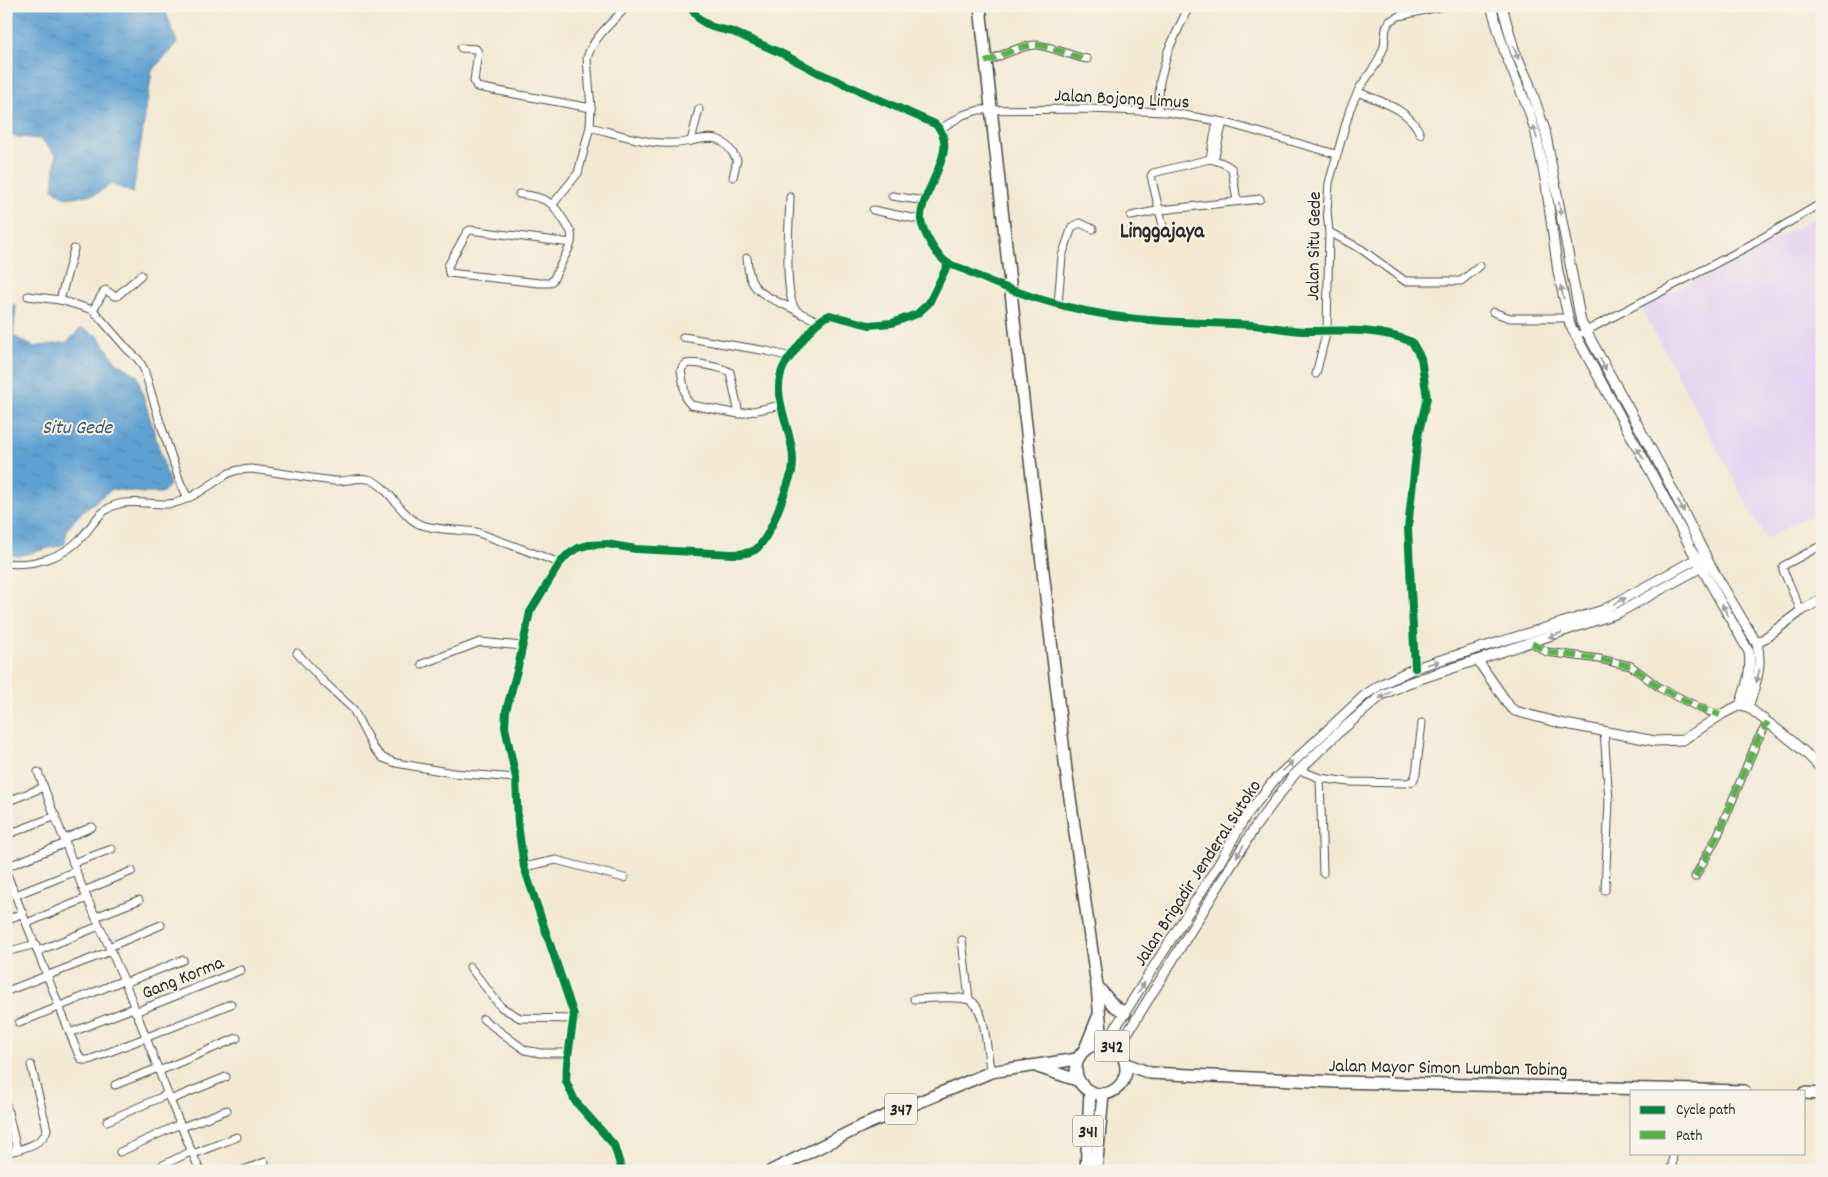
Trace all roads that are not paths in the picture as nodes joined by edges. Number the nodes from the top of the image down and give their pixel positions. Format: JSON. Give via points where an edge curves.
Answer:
{"nodes":[{"id":1,"x":627,"y":6,"type":"edge"},
{"id":2,"x":688,"y":6,"type":"edge"},
{"id":3,"x":980,"y":6,"type":"edge"},
{"id":4,"x":1189,"y":6,"type":"edge"},
{"id":5,"x":1443,"y":6,"type":"edge"},
{"id":6,"x":1491,"y":6,"type":"edge"},
{"id":7,"x":1502,"y":6,"type":"edge"},
{"id":8,"x":461,"y":48,"type":"dead end"},
{"id":9,"x":1087,"y":59,"type":"dead end"},
{"id":10,"x":985,"y":62,"type":"junction"},
{"id":11,"x":1358,"y":92,"type":"junction"},
{"id":12,"x":591,"y":108,"type":"junction"},
{"id":13,"x":699,"y":109,"type":"dead end"},
{"id":14,"x":991,"y":110,"type":"junction"},
{"id":15,"x":1158,"y":111,"type":"junction"},
{"id":16,"x":1220,"y":122,"type":"junction"},
{"id":17,"x":590,"y":127,"type":"junction"},
{"id":18,"x":940,"y":129,"type":"junction"},
{"id":19,"x":1420,"y":134,"type":"dead end"},
{"id":20,"x":691,"y":142,"type":"junction"},
{"id":21,"x":1336,"y":154,"type":"junction"},
{"id":22,"x":1212,"y":160,"type":"junction"},
{"id":23,"x":733,"y":178,"type":"dead end"},
{"id":24,"x":519,"y":194,"type":"dead end"},
{"id":25,"x":892,"y":196,"type":"dead end"},
{"id":26,"x":790,"y":197,"type":"dead end"},
{"id":27,"x":1260,"y":199,"type":"dead end"},
{"id":28,"x":925,"y":201,"type":"junction"},
{"id":29,"x":1237,"y":201,"type":"junction"},
{"id":30,"x":1822,"y":203,"type":"edge"},
{"id":31,"x":553,"y":204,"type":"junction"},
{"id":32,"x":873,"y":210,"type":"dead end"},
{"id":33,"x":1161,"y":210,"type":"junction"},
{"id":34,"x":1131,"y":216,"type":"dead end"},
{"id":35,"x":921,"y":220,"type":"junction"},
{"id":36,"x":1094,"y":228,"type":"dead end"},
{"id":37,"x":1164,"y":230,"type":"dead end"},
{"id":38,"x":1330,"y":232,"type":"junction"},
{"id":39,"x":571,"y":243,"type":"junction"},
{"id":40,"x":74,"y":249,"type":"dead end"},
{"id":41,"x":747,"y":258,"type":"dead end"},
{"id":42,"x":948,"y":264,"type":"junction"},
{"id":43,"x":1480,"y":266,"type":"dead end"},
{"id":44,"x":141,"y":275,"type":"dead end"},
{"id":45,"x":1011,"y":291,"type":"junction"},
{"id":46,"x":28,"y":296,"type":"dead end"},
{"id":47,"x":60,"y":300,"type":"junction"},
{"id":48,"x":1058,"y":304,"type":"junction"},
{"id":49,"x":93,"y":310,"type":"junction"},
{"id":50,"x":796,"y":310,"type":"junction"},
{"id":51,"x":1493,"y":312,"type":"dead end"},
{"id":52,"x":1568,"y":318,"type":"junction"},
{"id":53,"x":818,"y":321,"type":"junction"},
{"id":54,"x":1327,"y":330,"type":"junction"},
{"id":55,"x":1586,"y":331,"type":"junction"},
{"id":56,"x":1576,"y":336,"type":"junction"},
{"id":57,"x":683,"y":337,"type":"dead end"},
{"id":58,"x":791,"y":357,"type":"junction"},
{"id":59,"x":1316,"y":374,"type":"dead end"},
{"id":60,"x":781,"y":406,"type":"junction"},
{"id":61,"x":739,"y":414,"type":"junction"},
{"id":62,"x":188,"y":498,"type":"junction"},
{"id":63,"x":1822,"y":545,"type":"edge"},
{"id":64,"x":1705,"y":554,"type":"junction"},
{"id":65,"x":1696,"y":558,"type":"junction"},
{"id":66,"x":6,"y":563,"type":"edge"},
{"id":67,"x":560,"y":563,"type":"junction"},
{"id":68,"x":1705,"y":565,"type":"junction"},
{"id":69,"x":1822,"y":599,"type":"edge"},
{"id":70,"x":1801,"y":611,"type":"junction"},
{"id":71,"x":1519,"y":642,"type":"junction"},
{"id":72,"x":1532,"y":643,"type":"junction"},
{"id":73,"x":1757,"y":644,"type":"junction"},
{"id":74,"x":522,"y":646,"type":"junction"},
{"id":75,"x":298,"y":653,"type":"dead end"},
{"id":76,"x":1478,"y":661,"type":"junction"},
{"id":77,"x":422,"y":664,"type":"dead end"},
{"id":78,"x":1415,"y":668,"type":"junction"},
{"id":79,"x":1744,"y":706,"type":"junction"},
{"id":80,"x":1720,"y":715,"type":"junction"},
{"id":81,"x":1422,"y":722,"type":"dead end"},
{"id":82,"x":1768,"y":722,"type":"junction"},
{"id":83,"x":1335,"y":729,"type":"junction"},
{"id":84,"x":1604,"y":731,"type":"junction"},
{"id":85,"x":1299,"y":770,"type":"junction"},
{"id":86,"x":1822,"y":770,"type":"edge"},
{"id":87,"x":38,"y":772,"type":"dead end"},
{"id":88,"x":516,"y":778,"type":"junction"},
{"id":89,"x":1320,"y":778,"type":"junction"},
{"id":90,"x":44,"y":787,"type":"junction"},
{"id":91,"x":6,"y":802,"type":"edge"},
{"id":92,"x":56,"y":816,"type":"junction"},
{"id":93,"x":1245,"y":817,"type":"junction"},
{"id":94,"x":1255,"y":827,"type":"junction"},
{"id":95,"x":92,"y":828,"type":"dead end"},
{"id":96,"x":6,"y":835,"type":"edge"},
{"id":97,"x":65,"y":841,"type":"junction"},
{"id":98,"x":112,"y":849,"type":"dead end"},
{"id":99,"x":73,"y":863,"type":"junction"},
{"id":100,"x":6,"y":867,"type":"edge"},
{"id":101,"x":524,"y":867,"type":"junction"},
{"id":102,"x":76,"y":871,"type":"junction"},
{"id":103,"x":132,"y":871,"type":"dead end"},
{"id":104,"x":6,"y":872,"type":"edge"},
{"id":105,"x":1323,"y":872,"type":"dead end"},
{"id":106,"x":1695,"y":877,"type":"dead end"},
{"id":107,"x":624,"y":878,"type":"dead end"},
{"id":108,"x":9,"y":887,"type":"edge"},
{"id":109,"x":1605,"y":890,"type":"dead end"},
{"id":110,"x":16,"y":895,"type":"junction"},
{"id":111,"x":86,"y":895,"type":"junction"},
{"id":112,"x":139,"y":900,"type":"dead end"},
{"id":113,"x":23,"y":913,"type":"junction"},
{"id":114,"x":95,"y":917,"type":"junction"},
{"id":115,"x":6,"y":920,"type":"edge"},
{"id":116,"x":27,"y":923,"type":"junction"},
{"id":117,"x":161,"y":925,"type":"dead end"},
{"id":118,"x":99,"y":926,"type":"junction"},
{"id":119,"x":962,"y":940,"type":"dead end"},
{"id":120,"x":37,"y":948,"type":"junction"},
{"id":121,"x":110,"y":949,"type":"junction"},
{"id":122,"x":6,"y":952,"type":"edge"},
{"id":123,"x":183,"y":960,"type":"dead end"},
{"id":124,"x":470,"y":967,"type":"dead end"},
{"id":125,"x":241,"y":970,"type":"dead end"},
{"id":126,"x":47,"y":975,"type":"junction"},
{"id":127,"x":125,"y":982,"type":"junction"},
{"id":128,"x":1097,"y":986,"type":"junction"},
{"id":129,"x":7,"y":991,"type":"edge"},
{"id":130,"x":914,"y":999,"type":"dead end"},
{"id":131,"x":968,"y":999,"type":"junction"},
{"id":132,"x":231,"y":1004,"type":"dead end"},
{"id":133,"x":59,"y":1006,"type":"junction"},
{"id":134,"x":134,"y":1010,"type":"junction"},
{"id":135,"x":1124,"y":1013,"type":"junction"},
{"id":136,"x":1099,"y":1016,"type":"junction"},
{"id":137,"x":483,"y":1019,"type":"dead end"},
{"id":138,"x":574,"y":1019,"type":"junction"},
{"id":139,"x":18,"y":1023,"type":"dead end"},
{"id":140,"x":70,"y":1033,"type":"junction"},
{"id":141,"x":145,"y":1037,"type":"junction"},
{"id":142,"x":237,"y":1038,"type":"dead end"},
{"id":143,"x":1104,"y":1044,"type":"junction"},
{"id":144,"x":1085,"y":1049,"type":"junction"},
{"id":145,"x":1117,"y":1050,"type":"junction"},
{"id":146,"x":568,"y":1053,"type":"junction"},
{"id":147,"x":1077,"y":1059,"type":"junction"},
{"id":148,"x":1126,"y":1064,"type":"junction"},
{"id":149,"x":31,"y":1065,"type":"dead end"},
{"id":150,"x":1036,"y":1066,"type":"junction"},
{"id":151,"x":158,"y":1070,"type":"junction"},
{"id":152,"x":991,"y":1072,"type":"junction"},
{"id":153,"x":1150,"y":1072,"type":"junction"},
{"id":154,"x":226,"y":1077,"type":"dead end"},
{"id":155,"x":1077,"y":1080,"type":"junction"},
{"id":156,"x":1122,"y":1083,"type":"junction"},
{"id":157,"x":114,"y":1085,"type":"dead end"},
{"id":158,"x":1675,"y":1090,"type":"edge"},
{"id":159,"x":1090,"y":1092,"type":"junction"},
{"id":160,"x":1806,"y":1093,"type":"edge"},
{"id":161,"x":1103,"y":1094,"type":"junction"},
{"id":162,"x":1822,"y":1094,"type":"edge"},
{"id":163,"x":169,"y":1097,"type":"junction"},
{"id":164,"x":6,"y":1104,"type":"edge"},
{"id":165,"x":227,"y":1110,"type":"dead end"},
{"id":166,"x":106,"y":1121,"type":"dead end"},
{"id":167,"x":181,"y":1126,"type":"junction"},
{"id":168,"x":237,"y":1136,"type":"dead end"},
{"id":169,"x":17,"y":1150,"type":"junction"},
{"id":170,"x":6,"y":1152,"type":"edge"},
{"id":171,"x":120,"y":1152,"type":"dead end"},
{"id":172,"x":192,"y":1152,"type":"junction"},
{"id":173,"x":1673,"y":1154,"type":"edge"},
{"id":174,"x":265,"y":1162,"type":"dead end"},
{"id":175,"x":1672,"y":1168,"type":"dead end"},
{"id":176,"x":151,"y":1171,"type":"edge"},
{"id":177,"x":200,"y":1171,"type":"edge"},
{"id":178,"x":241,"y":1171,"type":"edge"},
{"id":179,"x":622,"y":1171,"type":"edge"},
{"id":180,"x":771,"y":1171,"type":"edge"},
{"id":181,"x":1086,"y":1171,"type":"edge"},
{"id":182,"x":1096,"y":1171,"type":"edge"}],
"edges":[{"from":1,"to":12,"type":"street","via":[[589,51]]},
{"from":2,"to":18,"type":"street","via":[[700,20],[712,27],[781,52]]},
{"from":3,"to":10,"type":"main road"},
{"from":4,"to":15,"type":"street","via":[[1168,51],[1160,81]]},
{"from":5,"to":11,"type":"street","name":"Jalan Situ Gede","via":[[1390,21],[1377,63]]},
{"from":52,"to":6,"type":"street","one_way":true,"via":[[1536,134]]},
{"from":7,"to":55,"type":"street","one_way":true,"via":[[1514,49],[1545,130],[1573,283]]},
{"from":8,"to":12,"type":"street","via":[[478,52],[474,81],[477,86]]},
{"from":9,"to":10,"type":"street","via":[[1036,45]]},
{"from":10,"to":14,"type":"main road"},
{"from":11,"to":19,"type":"street","via":[[1403,112]]},
{"from":11,"to":21,"type":"street","name":"Jalan Situ Gede"},
{"from":12,"to":17,"type":"street"},
{"from":13,"to":20,"type":"street"},
{"from":14,"to":15,"type":"street","name":"Jalan Bojong Limus"},
{"from":14,"to":18,"type":"street","name":"Jalan Bojong Limus","via":[[963,115]]},
{"from":14,"to":45,"type":"main road"},
{"from":15,"to":16,"type":"street","name":"Jalan Bojong Limus"},
{"from":16,"to":21,"type":"street","name":"Jalan Bojong Limus"},
{"from":16,"to":22,"type":"street"},
{"from":17,"to":20,"type":"street","via":[[656,142]]},
{"from":17,"to":31,"type":"street","via":[[578,173]]},
{"from":18,"to":28,"type":"street","via":[[943,156]]},
{"from":20,"to":23,"type":"street","via":[[708,137],[730,147],[737,160]]},
{"from":21,"to":38,"type":"street","name":"Jalan Situ Gede","via":[[1329,183],[1327,211]]},
{"from":22,"to":29,"type":"street","via":[[1232,169]]},
{"from":22,"to":33,"type":"street","via":[[1152,173]]},
{"from":24,"to":31,"type":"street","via":[[545,199]]},
{"from":25,"to":28,"type":"street"},
{"from":26,"to":50,"type":"street","via":[[789,286]]},
{"from":27,"to":29,"type":"street"},
{"from":28,"to":35,"type":"street"},
{"from":29,"to":33,"type":"street"},
{"from":30,"to":55,"type":"street","via":[[1745,248]]},
{"from":31,"to":39,"type":"street","via":[[571,232]]},
{"from":32,"to":35,"type":"street"},
{"from":33,"to":34,"type":"street"},
{"from":33,"to":37,"type":"street"},
{"from":35,"to":42,"type":"street","via":[[934,249]]},
{"from":36,"to":48,"type":"street","via":[[1080,223],[1072,227],[1062,256]]},
{"from":38,"to":43,"type":"street","via":[[1361,249],[1405,281],[1461,281]]},
{"from":38,"to":54,"type":"street","name":"Jalan Situ Gede"},
{"from":39,"to":39,"type":"street","via":[[470,230],[448,270],[452,274],[545,284],[553,280]]},
{"from":40,"to":47,"type":"street"},
{"from":41,"to":50,"type":"street","via":[[756,289]]},
{"from":42,"to":45,"type":"street"},
{"from":42,"to":53,"type":"street","via":[[929,302],[917,314],[882,325],[830,315]]},
{"from":44,"to":49,"type":"street","via":[[117,296],[104,291]]},
{"from":45,"to":48,"type":"street"},
{"from":45,"to":128,"type":"main road","via":[[1066,770]]},
{"from":46,"to":47,"type":"street"},
{"from":47,"to":49,"type":"street"},
{"from":48,"to":54,"type":"street","via":[[1162,321]]},
{"from":49,"to":62,"type":"street","via":[[144,369]]},
{"from":50,"to":53,"type":"street"},
{"from":51,"to":52,"type":"street","via":[[1510,318]]},
{"from":52,"to":56,"type":"street"},
{"from":53,"to":58,"type":"street"},
{"from":54,"to":59,"type":"street","name":"Jalan Situ Gede"},
{"from":54,"to":78,"type":"street","via":[[1359,330],[1402,337],[1412,342],[1421,358],[1426,398],[1418,436],[1408,528]]},
{"from":55,"to":56,"type":"street"},
{"from":55,"to":64,"type":"street","one_way":true},
{"from":65,"to":56,"type":"street","one_way":true},
{"from":57,"to":58,"type":"street","via":[[767,350]]},
{"from":58,"to":60,"type":"street","via":[[780,377]]},
{"from":60,"to":61,"type":"street"},
{"from":60,"to":67,"type":"street","via":[[790,434],[794,464],[771,526],[756,549],[732,554],[588,545],[567,555]]},
{"from":61,"to":61,"type":"street","via":[[692,405],[686,399],[682,367],[689,363],[730,372]]},
{"from":62,"to":66,"type":"street","via":[[169,504],[119,503],[92,522],[81,538],[49,558],[34,563]]},
{"from":62,"to":67,"type":"street","via":[[238,470],[336,481],[369,479],[380,485],[419,524],[476,532]]},
{"from":63,"to":70,"type":"street","via":[[1783,566]]},
{"from":64,"to":65,"type":"street","name":"Jalan Brigadir Jenderal Sutoko"},
{"from":64,"to":68,"type":"street"},
{"from":65,"to":68,"type":"street"},
{"from":71,"to":65,"type":"street","name":"Jalan Brigadir Jenderal Sutoko","one_way":true,"via":[[1603,610]]},
{"from":67,"to":74,"type":"street","via":[[530,612]]},
{"from":68,"to":72,"type":"street","one_way":true,"via":[[1618,613]]},
{"from":68,"to":73,"type":"street"},
{"from":79,"to":68,"type":"street","one_way":true,"via":[[1749,652]]},
{"from":69,"to":70,"type":"street"},
{"from":70,"to":73,"type":"street"},
{"from":71,"to":72,"type":"street"},
{"from":71,"to":76,"type":"street"},
{"from":78,"to":71,"type":"street","name":"Jalan Brigadir Jenderal Sutoko","one_way":true},
{"from":72,"to":80,"type":"street","via":[[1547,652],[1631,666],[1660,688]]},
{"from":73,"to":79,"type":"street","one_way":true,"via":[[1760,654],[1758,676]]},
{"from":74,"to":77,"type":"street","via":[[480,642]]},
{"from":74,"to":88,"type":"street","via":[[505,719]]},
{"from":75,"to":88,"type":"street","via":[[353,709],[373,748],[383,758],[453,773]]},
{"from":76,"to":83,"type":"street","one_way":true,"via":[[1408,683],[1382,695]]},
{"from":76,"to":84,"type":"street","via":[[1515,711]]},
{"from":78,"to":83,"type":"street","name":"Jalan Brigadir Jenderal Sutoko","via":[[1380,685]]},
{"from":79,"to":80,"type":"street"},
{"from":79,"to":82,"type":"street"},
{"from":80,"to":84,"type":"street","via":[[1683,740],[1655,741]]},
{"from":81,"to":89,"type":"street","via":[[1413,781],[1349,782]]},
{"from":82,"to":86,"type":"street","via":[[1809,755]]},
{"from":82,"to":106,"type":"street","via":[[1718,835]]},
{"from":83,"to":85,"type":"street"},
{"from":93,"to":83,"type":"street","name":"Jalan Brigadir Jenderal Sutoko","one_way":true,"via":[[1276,778]]},
{"from":84,"to":109,"type":"street","via":[[1609,800]]},
{"from":85,"to":89,"type":"street"},
{"from":85,"to":94,"type":"street"},
{"from":87,"to":90,"type":"street"},
{"from":88,"to":101,"type":"street"},
{"from":89,"to":105,"type":"street"},
{"from":90,"to":91,"type":"street"},
{"from":90,"to":92,"type":"street"},
{"from":92,"to":96,"type":"street"},
{"from":92,"to":97,"type":"street"},
{"from":93,"to":94,"type":"street"},
{"from":135,"to":93,"type":"street","name":"Jalan Brigadir Jenderal Sutoko","one_way":true},
{"from":94,"to":145,"type":"street","one_way":true},
{"from":95,"to":97,"type":"street"},
{"from":97,"to":99,"type":"street"},
{"from":97,"to":100,"type":"street"},
{"from":98,"to":99,"type":"street"},
{"from":99,"to":102,"type":"street"},
{"from":101,"to":107,"type":"street","via":[[556,860]]},
{"from":101,"to":138,"type":"street"},
{"from":102,"to":110,"type":"street"},
{"from":102,"to":111,"type":"street"},
{"from":103,"to":111,"type":"street"},
{"from":104,"to":108,"type":"street"},
{"from":108,"to":110,"type":"street"},
{"from":110,"to":113,"type":"street"},
{"from":111,"to":114,"type":"street"},
{"from":111,"to":116,"type":"street"},
{"from":112,"to":114,"type":"street"},
{"from":113,"to":115,"type":"street"},
{"from":113,"to":116,"type":"street"},
{"from":114,"to":118,"type":"street"},
{"from":116,"to":120,"type":"street"},
{"from":117,"to":121,"type":"street"},
{"from":118,"to":120,"type":"street"},
{"from":118,"to":121,"type":"street"},
{"from":119,"to":131,"type":"street"},
{"from":120,"to":122,"type":"street"},
{"from":120,"to":126,"type":"street"},
{"from":121,"to":126,"type":"street"},
{"from":121,"to":127,"type":"street"},
{"from":123,"to":127,"type":"street"},
{"from":124,"to":138,"type":"street","via":[[501,1007],[520,1018]]},
{"from":125,"to":134,"type":"street","name":"Gang Korma"},
{"from":126,"to":129,"type":"street"},
{"from":126,"to":133,"type":"street"},
{"from":127,"to":133,"type":"street"},
{"from":127,"to":134,"type":"street"},
{"from":128,"to":135,"type":"main road"},
{"from":128,"to":136,"type":"main road"},
{"from":130,"to":131,"type":"street"},
{"from":131,"to":152,"type":"street","via":[[976,1004],[981,1014]]},
{"from":132,"to":141,"type":"street"},
{"from":133,"to":139,"type":"street"},
{"from":133,"to":140,"type":"street"},
{"from":134,"to":140,"type":"street","name":"Gang Korma"},
{"from":134,"to":141,"type":"street"},
{"from":135,"to":143,"type":"street","name":"Jalan Brigadir Jenderal Sutoko"},
{"from":136,"to":143,"type":"main road"},
{"from":136,"to":144,"type":"main road"},
{"from":137,"to":146,"type":"street","via":[[525,1050]]},
{"from":138,"to":146,"type":"street"},
{"from":140,"to":141,"type":"street","via":[[79,1056],[86,1061]]},
{"from":141,"to":151,"type":"street"},
{"from":142,"to":151,"type":"street"},
{"from":143,"to":144,"type":"main road","number":"342"},
{"from":143,"to":145,"type":"main road","number":"342"},
{"from":144,"to":147,"type":"main road","number":"342"},
{"from":145,"to":148,"type":"main road","number":"342"},
{"from":146,"to":179,"type":"street","via":[[566,1081],[572,1095],[614,1145]]},
{"from":147,"to":150,"type":"main road"},
{"from":147,"to":155,"type":"main road","number":"342"},
{"from":148,"to":153,"type":"main road","name":"Jalan Mayor Simon Lumban Tobing"},
{"from":148,"to":156,"type":"main road","number":"342"},
{"from":149,"to":169,"type":"street","via":[[47,1129],[44,1138]]},
{"from":150,"to":152,"type":"main road","number":"347"},
{"from":150,"to":155,"type":"main road"},
{"from":151,"to":157,"type":"street"},
{"from":151,"to":163,"type":"street"},
{"from":152,"to":180,"type":"main road","number":"347","via":[[862,1126]]},
{"from":153,"to":156,"type":"main road","name":"Jalan Mayor Simon Lumban Tobing"},
{"from":153,"to":158,"type":"main road","name":"Jalan Mayor Simon Lumban Tobing","via":[[1336,1082]]},
{"from":154,"to":163,"type":"street"},
{"from":155,"to":159,"type":"main road","number":"342"},
{"from":156,"to":161,"type":"main road","number":"342","via":[[1114,1091]]},
{"from":159,"to":161,"type":"main road"},
{"from":159,"to":181,"type":"main road","number":"341"},
{"from":160,"to":162,"type":"main road"},
{"from":161,"to":182,"type":"main road","number":"341"},
{"from":163,"to":166,"type":"street"},
{"from":163,"to":167,"type":"street"},
{"from":164,"to":169,"type":"street"},
{"from":165,"to":167,"type":"street"},
{"from":167,"to":171,"type":"street"},
{"from":167,"to":172,"type":"street"},
{"from":168,"to":172,"type":"street"},
{"from":169,"to":170,"type":"street"},
{"from":172,"to":176,"type":"street"},
{"from":172,"to":177,"type":"street"},
{"from":173,"to":175,"type":"street"},
{"from":174,"to":178,"type":"street"}]}
